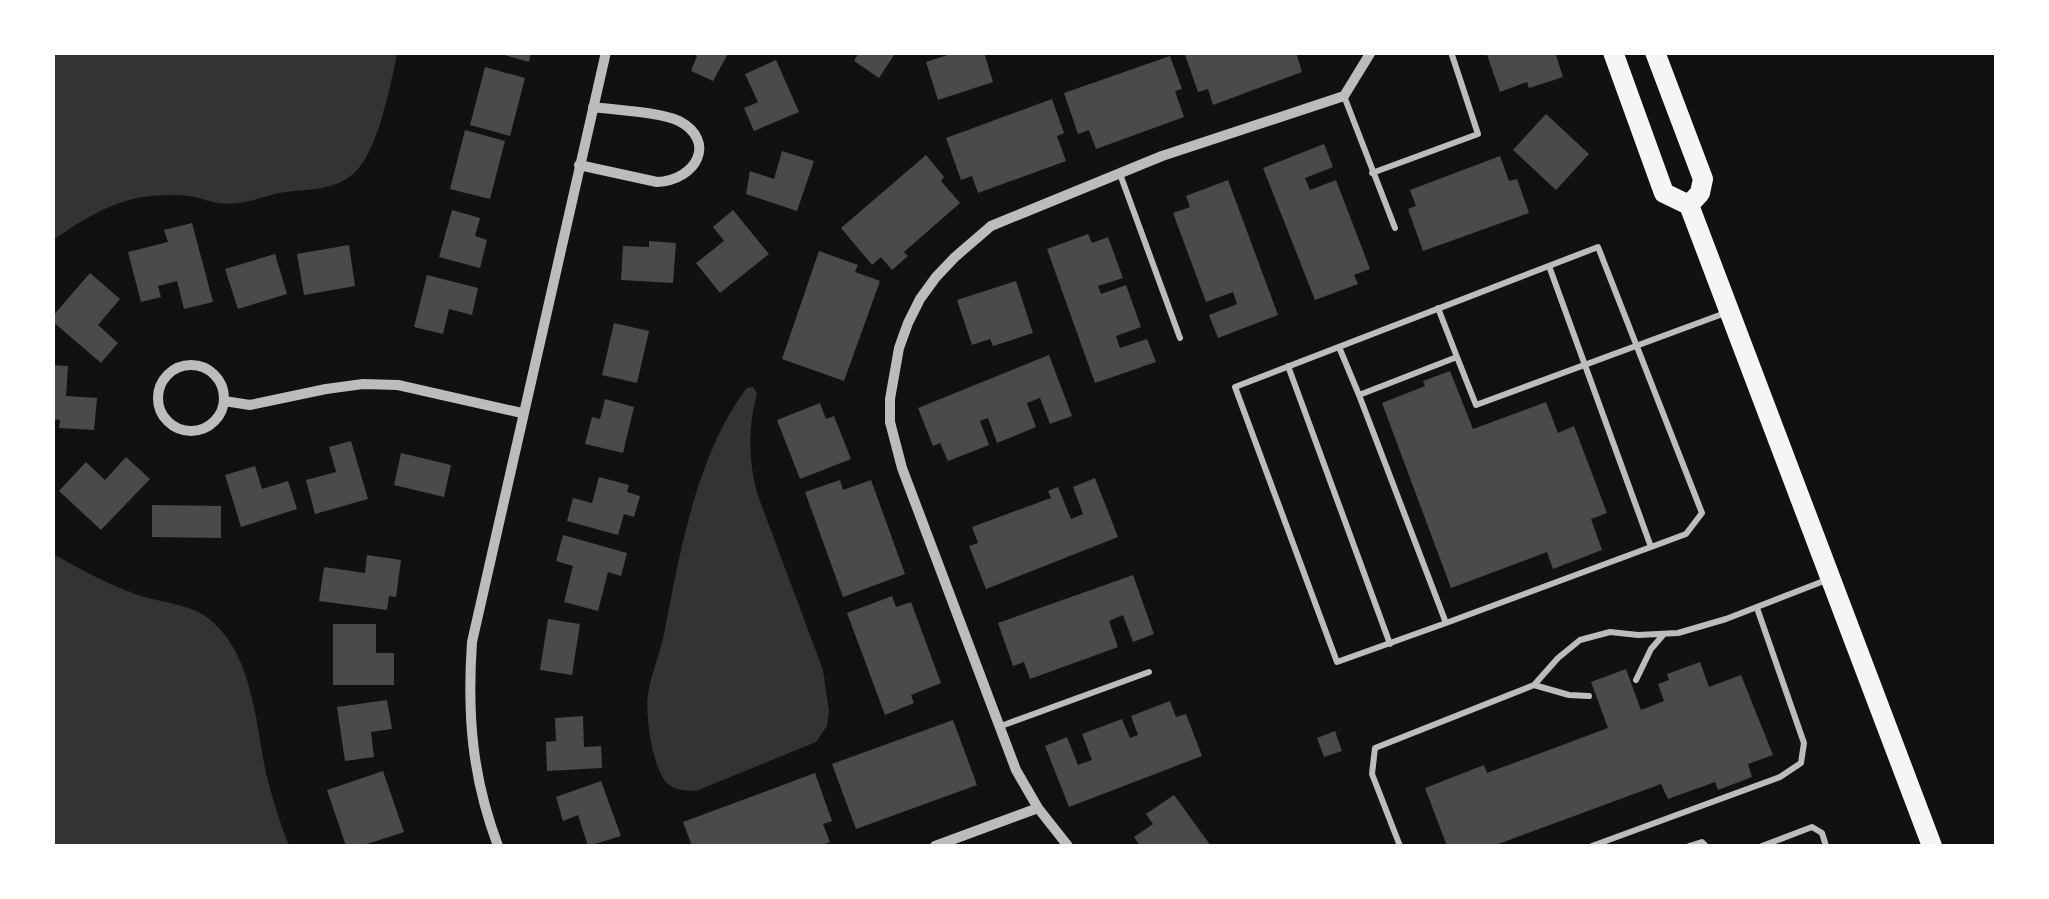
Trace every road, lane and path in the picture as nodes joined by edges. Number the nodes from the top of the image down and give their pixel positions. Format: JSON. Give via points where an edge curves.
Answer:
{"nodes":[{"id":1,"x":606,"y":52,"type":"edge"},
{"id":2,"x":1371,"y":52,"type":"edge"},
{"id":3,"x":1451,"y":52,"type":"edge"},
{"id":4,"x":1613,"y":52,"type":"edge"},
{"id":5,"x":1655,"y":52,"type":"edge"},
{"id":6,"x":1344,"y":96,"type":"junction"},
{"id":7,"x":593,"y":107,"type":"junction"},
{"id":8,"x":580,"y":165,"type":"junction"},
{"id":9,"x":1372,"y":172,"type":"junction"},
{"id":10,"x":1120,"y":173,"type":"junction"},
{"id":11,"x":1689,"y":205,"type":"junction"},
{"id":12,"x":1395,"y":228,"type":"dead end"},
{"id":13,"x":1549,"y":266,"type":"junction"},
{"id":14,"x":1438,"y":308,"type":"junction"},
{"id":15,"x":1729,"y":312,"type":"junction"},
{"id":16,"x":1180,"y":338,"type":"dead end"},
{"id":17,"x":1638,"y":344,"type":"junction"},
{"id":18,"x":1339,"y":346,"type":"junction"},
{"id":19,"x":1457,"y":357,"type":"junction"},
{"id":20,"x":1585,"y":364,"type":"junction"},
{"id":21,"x":1288,"y":366,"type":"junction"},
{"id":22,"x":1358,"y":395,"type":"junction"},
{"id":23,"x":224,"y":402,"type":"junction"},
{"id":24,"x":522,"y":413,"type":"junction"},
{"id":25,"x":1651,"y":546,"type":"junction"},
{"id":26,"x":1830,"y":579,"type":"junction"},
{"id":27,"x":1757,"y":608,"type":"junction"},
{"id":28,"x":1446,"y":624,"type":"junction"},
{"id":29,"x":1664,"y":634,"type":"junction"},
{"id":30,"x":1390,"y":644,"type":"junction"},
{"id":31,"x":1149,"y":672,"type":"dead end"},
{"id":32,"x":1636,"y":680,"type":"dead end"},
{"id":33,"x":1534,"y":685,"type":"junction"},
{"id":34,"x":1589,"y":696,"type":"dead end"},
{"id":35,"x":1000,"y":726,"type":"junction"},
{"id":36,"x":1038,"y":808,"type":"junction"},
{"id":37,"x":498,"y":846,"type":"edge"},
{"id":38,"x":935,"y":846,"type":"edge"},
{"id":39,"x":1068,"y":846,"type":"edge"},
{"id":40,"x":1400,"y":846,"type":"edge"},
{"id":41,"x":1592,"y":846,"type":"edge"},
{"id":42,"x":1689,"y":846,"type":"edge"},
{"id":43,"x":1706,"y":846,"type":"edge"},
{"id":44,"x":1762,"y":846,"type":"edge"},
{"id":45,"x":1826,"y":846,"type":"edge"},
{"id":46,"x":1932,"y":846,"type":"edge"}],
"edges":[{"from":1,"to":7,"type":"street"},
{"from":2,"to":6,"type":"street"},
{"from":3,"to":9,"type":"lane","via":[[1478,134]]},
{"from":4,"to":11,"type":"main road","via":[[1664,192]]},
{"from":5,"to":11,"type":"main road","via":[[1703,179]]},
{"from":6,"to":9,"type":"lane"},
{"from":6,"to":10,"type":"street"},
{"from":7,"to":8,"type":"street"},
{"from":7,"to":8,"type":"street","via":[[675,119],[696,139],[697,162],[670,182]]},
{"from":8,"to":24,"type":"street"},
{"from":9,"to":12,"type":"lane"},
{"from":10,"to":16,"type":"lane"},
{"from":10,"to":35,"type":"street","via":[[991,226],[936,277],[899,348],[890,399],[896,449]]},
{"from":11,"to":15,"type":"main road"},
{"from":13,"to":14,"type":"lane"},
{"from":13,"to":17,"type":"lane","via":[[1598,247]]},
{"from":13,"to":20,"type":"lane"},
{"from":14,"to":18,"type":"lane"},
{"from":14,"to":19,"type":"lane"},
{"from":15,"to":17,"type":"lane"},
{"from":15,"to":26,"type":"main road"},
{"from":17,"to":20,"type":"lane"},
{"from":17,"to":25,"type":"lane","via":[[1702,513],[1686,534]]},
{"from":18,"to":21,"type":"lane"},
{"from":18,"to":22,"type":"lane"},
{"from":19,"to":20,"type":"lane","via":[[1476,404]]},
{"from":19,"to":22,"type":"lane"},
{"from":20,"to":25,"type":"lane"},
{"from":21,"to":30,"type":"lane"},
{"from":21,"to":30,"type":"lane","via":[[1236,387],[1337,662]]},
{"from":22,"to":28,"type":"lane"},
{"from":23,"to":23,"type":"street","via":[[216,376],[202,366],[172,370],[158,390],[163,417],[183,431],[210,426]]},
{"from":23,"to":24,"type":"street","via":[[250,405],[363,384],[398,385]]},
{"from":24,"to":37,"type":"street","via":[[478,610],[468,695],[478,786]]},
{"from":25,"to":28,"type":"lane"},
{"from":26,"to":27,"type":"lane"},
{"from":26,"to":46,"type":"main road"},
{"from":27,"to":29,"type":"lane"},
{"from":27,"to":41,"type":"lane","via":[[1804,743],[1800,763]]},
{"from":28,"to":30,"type":"lane"},
{"from":29,"to":32,"type":"lane"},
{"from":29,"to":33,"type":"lane","via":[[1610,632],[1580,640]]},
{"from":31,"to":35,"type":"lane"},
{"from":33,"to":34,"type":"lane"},
{"from":33,"to":40,"type":"lane","via":[[1375,748],[1372,774]]},
{"from":35,"to":36,"type":"street"},
{"from":36,"to":38,"type":"street"},
{"from":36,"to":39,"type":"street"},
{"from":42,"to":43,"type":"lane"},
{"from":44,"to":45,"type":"lane","via":[[1812,828]]}]}
